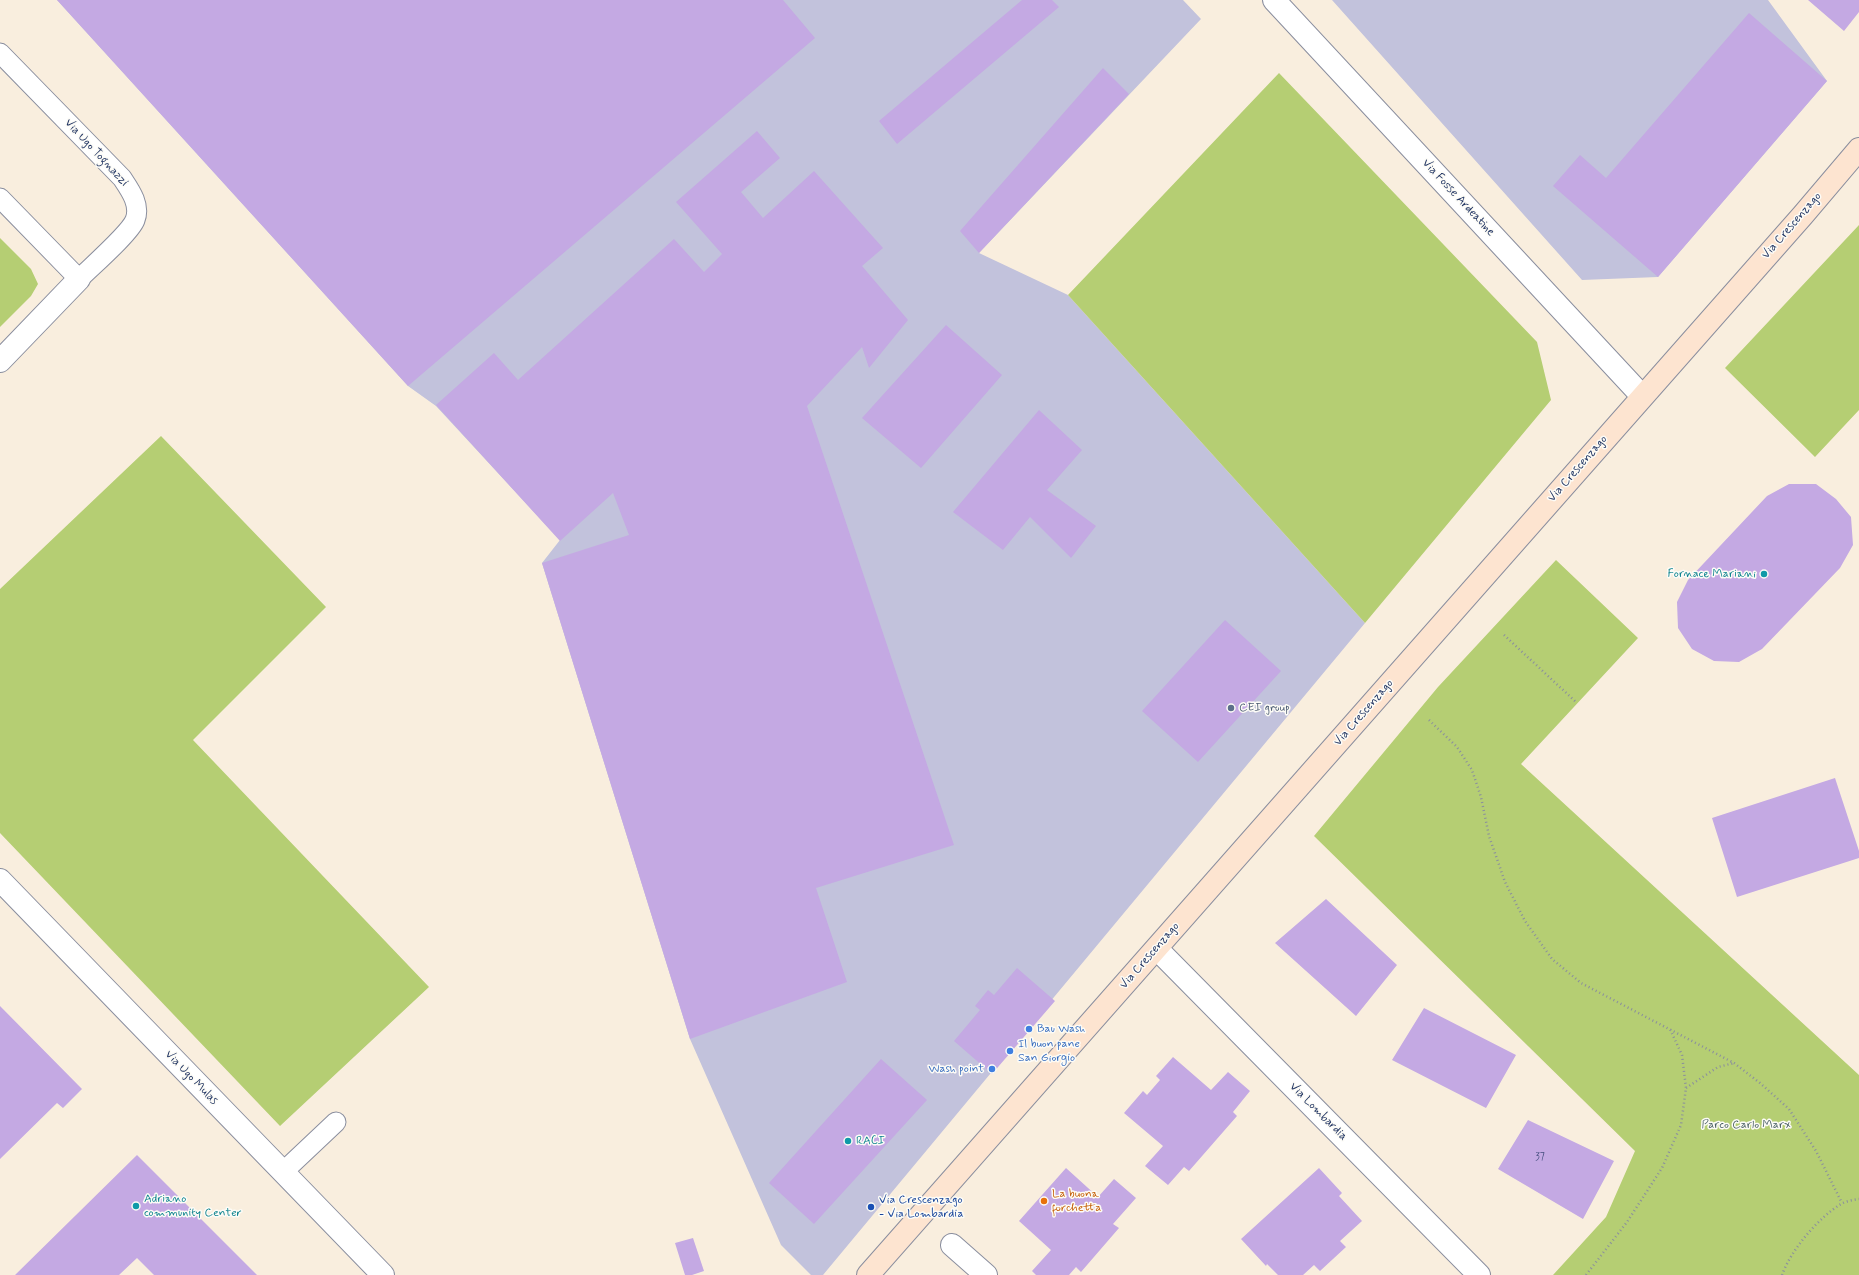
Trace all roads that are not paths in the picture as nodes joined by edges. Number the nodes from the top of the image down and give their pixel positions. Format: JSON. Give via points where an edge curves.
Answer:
{"nodes":[{"id":1,"x":1274,"y":0,"type":"edge"},
{"id":2,"x":0,"y":53,"type":"edge"},
{"id":3,"x":1859,"y":149,"type":"edge"},
{"id":4,"x":0,"y":198,"type":"edge"},
{"id":5,"x":79,"y":278,"type":"junction"},
{"id":6,"x":0,"y":361,"type":"edge"},
{"id":7,"x":1642,"y":396,"type":"junction"},
{"id":8,"x":0,"y":880,"type":"edge"},
{"id":9,"x":1157,"y":948,"type":"junction"},
{"id":10,"x":336,"y":1122,"type":"dead end"},
{"id":11,"x":283,"y":1172,"type":"junction"},
{"id":12,"x":952,"y":1245,"type":"dead end"},
{"id":13,"x":383,"y":1275,"type":"edge"},
{"id":14,"x":868,"y":1275,"type":"edge"},
{"id":15,"x":986,"y":1275,"type":"edge"},
{"id":16,"x":1479,"y":1275,"type":"edge"}],
"edges":[{"from":1,"to":7,"type":"street","name":"Via Fosse Ardeatine"},
{"from":2,"to":5,"type":"lane","name":"Via Ugo Tognazzi","via":[[122,178],[134,198],[135,220]]},
{"from":3,"to":7,"type":"street","name":"Via Crescenzago","via":[[1803,216]]},
{"from":4,"to":5,"type":"lane"},
{"from":5,"to":6,"type":"street","name":"Via Ugo Tognazzi"},
{"from":7,"to":9,"type":"street","name":"Via Crescenzago"},
{"from":8,"to":11,"type":"street","name":"Via Ugo Mulas"},
{"from":9,"to":14,"type":"street","name":"Via Crescenzago"},
{"from":9,"to":16,"type":"street","name":"Via Lombardia"},
{"from":10,"to":11,"type":"lane"},
{"from":11,"to":13,"type":"street","name":"Via Ugo Mulas"},
{"from":12,"to":15,"type":"street"}]}
